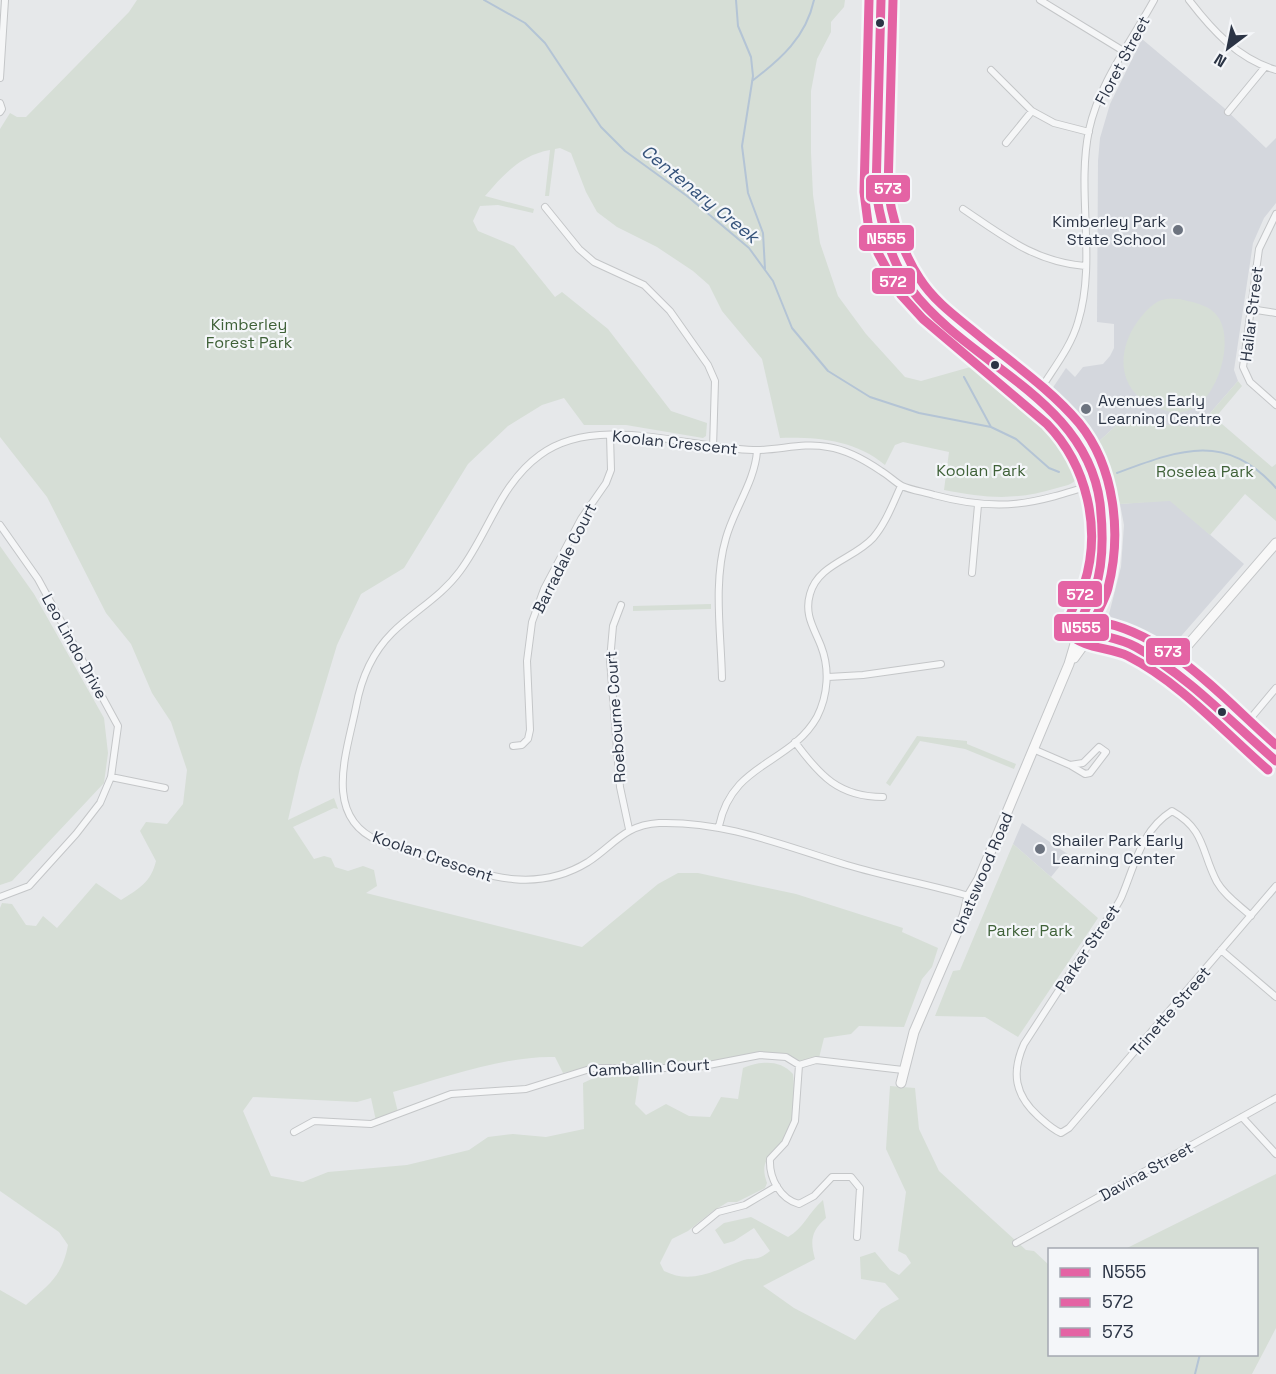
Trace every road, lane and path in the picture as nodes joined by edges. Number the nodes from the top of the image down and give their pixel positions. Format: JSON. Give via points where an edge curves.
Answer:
{"nodes":[{"id":1,"x":5,"y":0,"type":"edge"},
{"id":2,"x":881,"y":0,"type":"edge"},
{"id":3,"x":1040,"y":0,"type":"edge"},
{"id":4,"x":1154,"y":0,"type":"edge"},
{"id":5,"x":1189,"y":0,"type":"edge"},
{"id":6,"x":1125,"y":52,"type":"junction"},
{"id":7,"x":1265,"y":67,"type":"junction"},
{"id":8,"x":991,"y":70,"type":"dead end"},
{"id":9,"x":1276,"y":70,"type":"edge"},
{"id":10,"x":0,"y":78,"type":"edge"},
{"id":11,"x":0,"y":103,"type":"edge"},
{"id":12,"x":1032,"y":111,"type":"junction"},
{"id":13,"x":0,"y":112,"type":"edge"},
{"id":14,"x":1228,"y":112,"type":"dead end"},
{"id":15,"x":1089,"y":132,"type":"junction"},
{"id":16,"x":1006,"y":143,"type":"dead end"},
{"id":17,"x":545,"y":207,"type":"dead end"},
{"id":18,"x":963,"y":209,"type":"dead end"},
{"id":19,"x":1276,"y":214,"type":"edge"},
{"id":20,"x":1085,"y":266,"type":"junction"},
{"id":21,"x":1250,"y":309,"type":"junction"},
{"id":22,"x":1276,"y":313,"type":"edge"},
{"id":23,"x":1036,"y":397,"type":"junction"},
{"id":24,"x":1276,"y":405,"type":"edge"},
{"id":25,"x":610,"y":435,"type":"junction"},
{"id":26,"x":713,"y":447,"type":"junction"},
{"id":27,"x":758,"y":451,"type":"junction"},
{"id":28,"x":1098,"y":483,"type":"junction"},
{"id":29,"x":901,"y":486,"type":"junction"},
{"id":30,"x":978,"y":505,"type":"junction"},
{"id":31,"x":0,"y":525,"type":"edge"},
{"id":32,"x":1105,"y":532,"type":"junction"},
{"id":33,"x":1276,"y":543,"type":"edge"},
{"id":34,"x":972,"y":573,"type":"dead end"},
{"id":35,"x":621,"y":605,"type":"dead end"},
{"id":36,"x":1086,"y":613,"type":"junction"},
{"id":37,"x":1099,"y":619,"type":"junction"},
{"id":38,"x":1080,"y":627,"type":"junction"},
{"id":39,"x":1094,"y":632,"type":"junction"},
{"id":40,"x":1122,"y":638,"type":"junction"},
{"id":41,"x":941,"y":664,"type":"dead end"},
{"id":42,"x":1069,"y":664,"type":"junction"},
{"id":43,"x":1168,"y":668,"type":"junction"},
{"id":44,"x":828,"y":677,"type":"junction"},
{"id":45,"x":722,"y":678,"type":"dead end"},
{"id":46,"x":1276,"y":688,"type":"edge"},
{"id":47,"x":1240,"y":730,"type":"junction"},
{"id":48,"x":795,"y":742,"type":"junction"},
{"id":49,"x":513,"y":746,"type":"dead end"},
{"id":50,"x":1033,"y":749,"type":"junction"},
{"id":51,"x":1276,"y":761,"type":"edge"},
{"id":52,"x":1070,"y":765,"type":"junction"},
{"id":53,"x":111,"y":777,"type":"junction"},
{"id":54,"x":165,"y":788,"type":"dead end"},
{"id":55,"x":884,"y":797,"type":"dead end"},
{"id":56,"x":720,"y":826,"type":"junction"},
{"id":57,"x":629,"y":829,"type":"junction"},
{"id":58,"x":1276,"y":886,"type":"edge"},
{"id":59,"x":969,"y":896,"type":"junction"},
{"id":60,"x":0,"y":897,"type":"edge"},
{"id":61,"x":1251,"y":916,"type":"junction"},
{"id":62,"x":1221,"y":950,"type":"junction"},
{"id":63,"x":1276,"y":997,"type":"edge"},
{"id":64,"x":799,"y":1065,"type":"junction"},
{"id":65,"x":903,"y":1070,"type":"junction"},
{"id":66,"x":901,"y":1083,"type":"dead end"},
{"id":67,"x":1276,"y":1098,"type":"edge"},
{"id":68,"x":1242,"y":1117,"type":"junction"},
{"id":69,"x":294,"y":1132,"type":"dead end"},
{"id":70,"x":1061,"y":1133,"type":"joint"},
{"id":71,"x":1276,"y":1154,"type":"edge"},
{"id":72,"x":777,"y":1186,"type":"junction"},
{"id":73,"x":696,"y":1230,"type":"dead end"},
{"id":74,"x":857,"y":1237,"type":"dead end"},
{"id":75,"x":1016,"y":1243,"type":"dead end"}],
"edges":[{"from":1,"to":10,"type":"street"},
{"from":2,"to":23,"type":"street","via":[[876,191],[889,248],[911,288],[932,311]]},
{"from":3,"to":6,"type":"street"},
{"from":4,"to":6,"type":"street","name":"Floret Street"},
{"from":5,"to":7,"type":"street","via":[[1218,35]]},
{"from":6,"to":15,"type":"street","name":"Floret Street","via":[[1098,101]]},
{"from":7,"to":9,"type":"street"},
{"from":7,"to":14,"type":"street"},
{"from":8,"to":12,"type":"street"},
{"from":11,"to":13,"type":"street"},
{"from":12,"to":15,"type":"street","via":[[1054,123]]},
{"from":12,"to":16,"type":"street"},
{"from":15,"to":20,"type":"street","name":"Floret Street","via":[[1085,159]]},
{"from":17,"to":26,"type":"street","via":[[579,249],[594,261],[644,285],[677,320],[715,381]]},
{"from":18,"to":20,"type":"street","via":[[1030,253],[1059,263]]},
{"from":19,"to":21,"type":"street","name":"Hailar Street","via":[[1259,249]]},
{"from":20,"to":23,"type":"street","name":"Floret Street","via":[[1078,324],[1062,358]]},
{"from":21,"to":22,"type":"street"},
{"from":21,"to":24,"type":"street","name":"Hailar Street","via":[[1244,367],[1250,382]]},
{"from":23,"to":28,"type":"street","via":[[1076,439]]},
{"from":25,"to":26,"type":"street","name":"Koolan Crescent"},
{"from":25,"to":49,"type":"street","name":"Barradale Court","via":[[606,483],[581,519],[544,589],[532,622],[527,661],[530,730],[522,745]]},
{"from":25,"to":57,"type":"street","name":"Koolan Crescent","via":[[586,435],[561,443],[515,477],[458,575],[435,599],[392,632],[379,649],[366,671],[358,697],[341,790],[354,823],[377,840],[511,881],[544,879],[575,869]]},
{"from":26,"to":27,"type":"street","name":"Koolan Crescent"},
{"from":27,"to":29,"type":"street","name":"Koolan Crescent","via":[[793,445],[828,447],[858,457]]},
{"from":27,"to":45,"type":"street","via":[[722,553]]},
{"from":28,"to":30,"type":"street","name":"Koolan Crescent","via":[[1020,505]]},
{"from":28,"to":32,"type":"street"},
{"from":29,"to":30,"type":"street","name":"Koolan Crescent"},
{"from":29,"to":44,"type":"street","via":[[873,537],[825,570],[813,585],[809,620],[821,646]]},
{"from":30,"to":34,"type":"street"},
{"from":31,"to":53,"type":"street","name":"Leo Lindo Drive","via":[[38,579],[116,720]]},
{"from":32,"to":36,"type":"street","via":[[1098,578]]},
{"from":32,"to":37,"type":"street","via":[[1104,591]]},
{"from":33,"to":43,"type":"street"},
{"from":35,"to":57,"type":"street","name":"Roebourne Court","via":[[613,626],[610,660],[620,787]]},
{"from":36,"to":37,"type":"street","via":[[1093,612]]},
{"from":36,"to":38,"type":"street"},
{"from":37,"to":39,"type":"street"},
{"from":37,"to":40,"type":"street"},
{"from":38,"to":39,"type":"street","via":[[1085,632]]},
{"from":38,"to":42,"type":"street","name":"Chatswood Road"},
{"from":39,"to":40,"type":"street"},
{"from":39,"to":42,"type":"street","name":"Chatswood Road"},
{"from":40,"to":43,"type":"street"},
{"from":41,"to":44,"type":"street"},
{"from":42,"to":50,"type":"street","name":"Chatswood Road"},
{"from":43,"to":47,"type":"street"},
{"from":44,"to":48,"type":"street","via":[[821,708]]},
{"from":46,"to":47,"type":"street"},
{"from":47,"to":51,"type":"street"},
{"from":48,"to":55,"type":"street","via":[[834,785],[866,797]]},
{"from":48,"to":56,"type":"street","via":[[735,788],[724,807]]},
{"from":50,"to":52,"type":"street"},
{"from":50,"to":59,"type":"street","name":"Chatswood Road"},
{"from":52,"to":52,"type":"street","via":[[1083,763],[1099,747],[1106,752],[1088,774],[1077,772]]},
{"from":53,"to":54,"type":"street"},
{"from":53,"to":60,"type":"street","name":"Leo Lindo Drive","via":[[96,809],[29,886]]},
{"from":56,"to":57,"type":"street","name":"Koolan Crescent","via":[[660,823]]},
{"from":56,"to":59,"type":"street","name":"Koolan Crescent","via":[[849,866]]},
{"from":58,"to":61,"type":"street","name":"Trinette Street"},
{"from":59,"to":65,"type":"street","name":"Chatswood Road","via":[[914,1032]]},
{"from":61,"to":62,"type":"street","name":"Trinette Street"},
{"from":61,"to":70,"type":"street","name":"Parker Street","via":[[1216,881],[1196,830],[1172,811],[1163,817],[1135,855],[1121,897],[1108,920],[1017,1059],[1016,1083],[1021,1098],[1053,1130]]},
{"from":62,"to":63,"type":"street"},
{"from":62,"to":70,"type":"street","name":"Trinette Street"},
{"from":64,"to":65,"type":"street","name":"Camballin Court","via":[[816,1060]]},
{"from":64,"to":69,"type":"street","name":"Camballin Court","via":[[786,1057],[760,1055],[693,1068],[593,1068],[526,1089],[451,1094],[371,1124],[314,1121]]},
{"from":64,"to":72,"type":"street","via":[[795,1121],[770,1159]]},
{"from":65,"to":66,"type":"street","name":"Chatswood Road"},
{"from":67,"to":68,"type":"street","name":"Davina Street"},
{"from":68,"to":71,"type":"street"},
{"from":68,"to":75,"type":"street","name":"Davina Street"},
{"from":72,"to":73,"type":"street","via":[[746,1205],[718,1212]]},
{"from":72,"to":74,"type":"street","via":[[783,1196],[799,1204],[814,1196],[832,1177],[851,1177],[860,1188]]}]}
